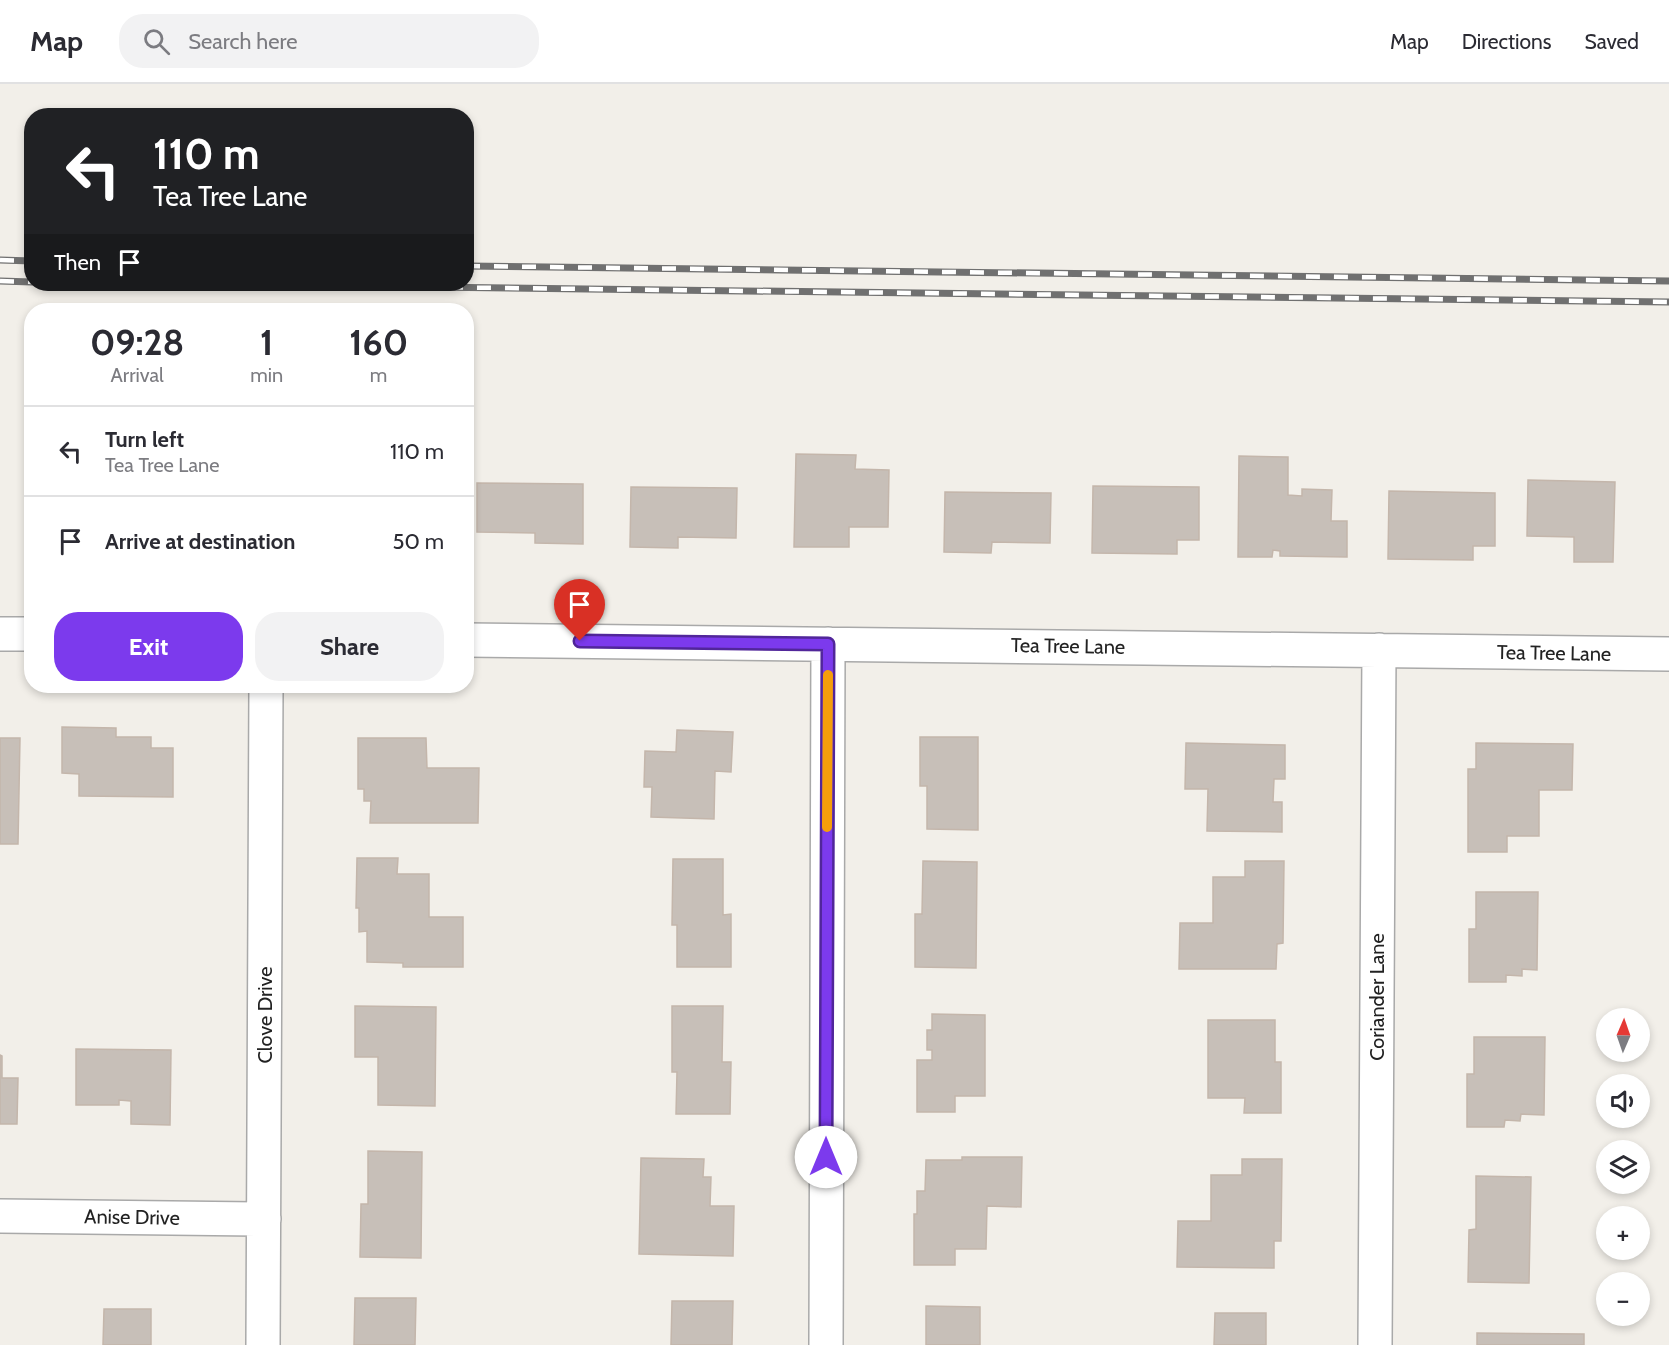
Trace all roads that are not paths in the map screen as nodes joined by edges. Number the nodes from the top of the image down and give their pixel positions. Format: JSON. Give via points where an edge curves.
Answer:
{"nodes":[{"id":1,"x":0,"y":634,"type":"edge"},
{"id":2,"x":24,"y":634,"type":"edge"},
{"id":3,"x":474,"y":640,"type":"edge"},
{"id":4,"x":828,"y":644,"type":"junction"},
{"id":5,"x":1379,"y":650,"type":"junction"},
{"id":6,"x":1669,"y":654,"type":"edge"},
{"id":7,"x":266,"y":693,"type":"edge"},
{"id":8,"x":0,"y":1216,"type":"edge"},
{"id":9,"x":264,"y":1219,"type":"junction"},
{"id":10,"x":263,"y":1345,"type":"edge"},
{"id":11,"x":826,"y":1345,"type":"edge"},
{"id":12,"x":1375,"y":1345,"type":"edge"}],
"edges":[{"from":1,"to":2,"type":"street"},
{"from":3,"to":4,"type":"street","name":"Tea Tree Lane"},
{"from":4,"to":5,"type":"street","name":"Tea Tree Lane"},
{"from":4,"to":11,"type":"street"},
{"from":5,"to":6,"type":"street","name":"Tea Tree Lane"},
{"from":5,"to":12,"type":"street","name":"Coriander Lane"},
{"from":7,"to":9,"type":"street","name":"Clove Drive"},
{"from":8,"to":9,"type":"street","name":"Anise Drive"},
{"from":9,"to":10,"type":"street","name":"Clove Drive"}]}
